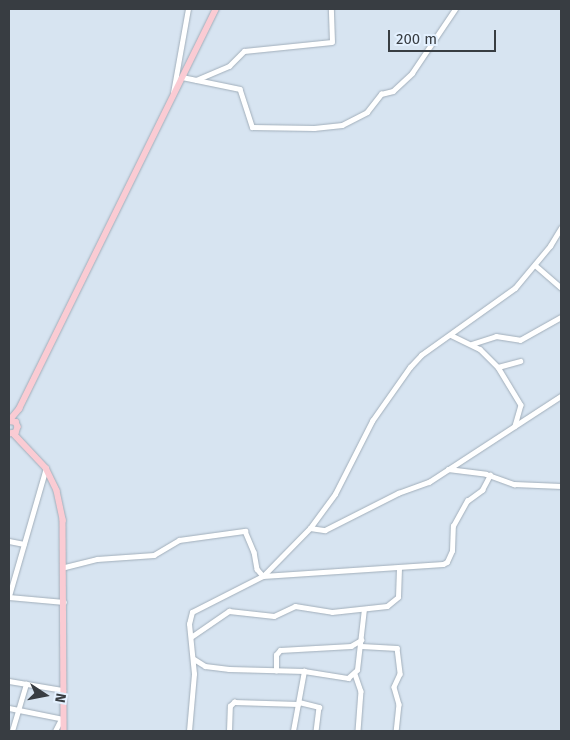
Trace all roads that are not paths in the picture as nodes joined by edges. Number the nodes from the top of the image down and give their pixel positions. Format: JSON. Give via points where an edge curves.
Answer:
{"nodes":[{"id":1,"x":188,"y":9,"type":"edge"},
{"id":2,"x":216,"y":9,"type":"edge"},
{"id":3,"x":331,"y":9,"type":"edge"},
{"id":4,"x":455,"y":9,"type":"edge"},
{"id":5,"x":182,"y":77,"type":"junction"},
{"id":6,"x":195,"y":80,"type":"junction"},
{"id":7,"x":172,"y":98,"type":"junction"},
{"id":8,"x":561,"y":228,"type":"edge"},
{"id":9,"x":535,"y":265,"type":"junction"},
{"id":10,"x":561,"y":288,"type":"edge"},
{"id":11,"x":561,"y":317,"type":"edge"},
{"id":12,"x":451,"y":335,"type":"junction"},
{"id":13,"x":472,"y":344,"type":"junction"},
{"id":14,"x":520,"y":361,"type":"dead end"},
{"id":15,"x":498,"y":367,"type":"junction"},
{"id":16,"x":561,"y":396,"type":"edge"},
{"id":17,"x":20,"y":409,"type":"junction"},
{"id":18,"x":9,"y":421,"type":"edge"},
{"id":19,"x":515,"y":427,"type":"junction"},
{"id":20,"x":13,"y":432,"type":"edge"},
{"id":21,"x":46,"y":468,"type":"junction"},
{"id":22,"x":448,"y":469,"type":"junction"},
{"id":23,"x":490,"y":475,"type":"junction"},
{"id":24,"x":561,"y":486,"type":"edge"},
{"id":25,"x":310,"y":528,"type":"junction"},
{"id":26,"x":9,"y":541,"type":"edge"},
{"id":27,"x":24,"y":544,"type":"junction"},
{"id":28,"x":65,"y":566,"type":"junction"},
{"id":29,"x":399,"y":568,"type":"junction"},
{"id":30,"x":263,"y":576,"type":"junction"},
{"id":31,"x":9,"y":596,"type":"edge"},
{"id":32,"x":64,"y":602,"type":"junction"},
{"id":33,"x":364,"y":609,"type":"junction"},
{"id":34,"x":191,"y":637,"type":"junction"},
{"id":35,"x":361,"y":643,"type":"junction"},
{"id":36,"x":194,"y":659,"type":"junction"},
{"id":37,"x":276,"y":671,"type":"junction"},
{"id":38,"x":304,"y":671,"type":"junction"},
{"id":39,"x":355,"y":674,"type":"junction"},
{"id":40,"x":9,"y":682,"type":"edge"},
{"id":41,"x":26,"y":684,"type":"junction"},
{"id":42,"x":64,"y":690,"type":"junction"},
{"id":43,"x":298,"y":703,"type":"junction"},
{"id":44,"x":9,"y":708,"type":"edge"},
{"id":45,"x":19,"y":710,"type":"junction"},
{"id":46,"x":62,"y":719,"type":"junction"},
{"id":47,"x":12,"y":731,"type":"edge"},
{"id":48,"x":55,"y":731,"type":"edge"},
{"id":49,"x":64,"y":731,"type":"edge"},
{"id":50,"x":189,"y":731,"type":"edge"},
{"id":51,"x":229,"y":731,"type":"edge"},
{"id":52,"x":293,"y":731,"type":"edge"},
{"id":53,"x":316,"y":731,"type":"edge"},
{"id":54,"x":358,"y":731,"type":"edge"},
{"id":55,"x":396,"y":731,"type":"edge"}],
"edges":[{"from":1,"to":7,"type":"street"},
{"from":2,"to":5,"type":"main road"},
{"from":3,"to":6,"type":"street","via":[[332,42],[244,51],[229,66]]},
{"from":4,"to":6,"type":"street","via":[[412,73],[393,90],[381,94],[360,118],[342,124],[314,128],[252,127],[240,89]]},
{"from":5,"to":6,"type":"street"},
{"from":5,"to":7,"type":"main road"},
{"from":7,"to":17,"type":"main road"},
{"from":8,"to":9,"type":"street"},
{"from":9,"to":10,"type":"street"},
{"from":9,"to":12,"type":"street","via":[[515,288]]},
{"from":11,"to":13,"type":"street","via":[[520,340],[496,336]]},
{"from":12,"to":13,"type":"street"},
{"from":12,"to":25,"type":"street","via":[[421,354],[410,367],[372,421],[332,499]]},
{"from":13,"to":15,"type":"street"},
{"from":14,"to":15,"type":"street"},
{"from":15,"to":19,"type":"street","via":[[521,405]]},
{"from":16,"to":19,"type":"street"},
{"from":17,"to":18,"type":"main road"},
{"from":17,"to":20,"type":"main road"},
{"from":18,"to":20,"type":"main road"},
{"from":19,"to":22,"type":"street"},
{"from":20,"to":21,"type":"main road"},
{"from":21,"to":27,"type":"street"},
{"from":21,"to":28,"type":"main road","via":[[57,491],[63,520]]},
{"from":22,"to":23,"type":"street"},
{"from":22,"to":25,"type":"street","via":[[429,482],[398,493],[326,530]]},
{"from":23,"to":24,"type":"street","via":[[514,484]]},
{"from":23,"to":29,"type":"street","via":[[482,490],[468,501],[453,526],[452,551],[447,562]]},
{"from":25,"to":30,"type":"street"},
{"from":26,"to":27,"type":"street"},
{"from":27,"to":31,"type":"street"},
{"from":28,"to":30,"type":"street","via":[[97,559],[154,556],[179,540],[245,531],[257,569]]},
{"from":28,"to":32,"type":"main road"},
{"from":29,"to":30,"type":"street"},
{"from":29,"to":33,"type":"street","via":[[400,590],[396,600],[387,606]]},
{"from":30,"to":34,"type":"street","via":[[192,612]]},
{"from":31,"to":32,"type":"street"},
{"from":32,"to":42,"type":"main road"},
{"from":33,"to":34,"type":"street","via":[[332,612],[295,606],[274,616],[229,611]]},
{"from":33,"to":35,"type":"street"},
{"from":34,"to":36,"type":"street"},
{"from":35,"to":37,"type":"street","via":[[280,650],[276,655]]},
{"from":35,"to":39,"type":"street"},
{"from":35,"to":55,"type":"street","via":[[398,648],[400,674],[394,687],[399,704]]},
{"from":36,"to":37,"type":"street","via":[[204,666]]},
{"from":36,"to":50,"type":"street"},
{"from":37,"to":38,"type":"street"},
{"from":38,"to":39,"type":"street","via":[[348,678]]},
{"from":38,"to":43,"type":"street"},
{"from":39,"to":54,"type":"street","via":[[360,692]]},
{"from":40,"to":41,"type":"street"},
{"from":41,"to":42,"type":"street"},
{"from":41,"to":45,"type":"street"},
{"from":42,"to":46,"type":"main road"},
{"from":43,"to":51,"type":"street","via":[[234,702],[230,706]]},
{"from":43,"to":52,"type":"street"},
{"from":43,"to":53,"type":"street","via":[[319,707]]},
{"from":44,"to":45,"type":"street"},
{"from":45,"to":46,"type":"street"},
{"from":45,"to":47,"type":"street"},
{"from":46,"to":48,"type":"street"},
{"from":46,"to":49,"type":"main road"}]}
